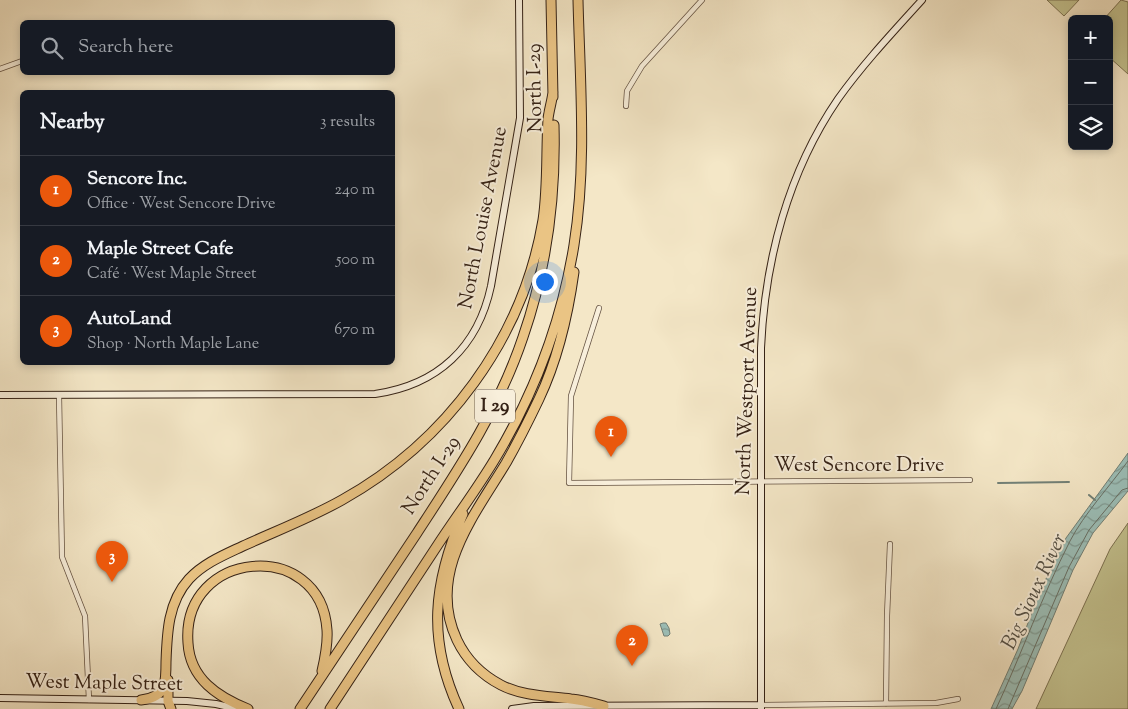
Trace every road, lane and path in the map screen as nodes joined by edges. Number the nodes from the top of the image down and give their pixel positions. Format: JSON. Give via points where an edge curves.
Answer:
{"nodes":[{"id":1,"x":519,"y":0,"type":"edge"},
{"id":2,"x":551,"y":0,"type":"edge"},
{"id":3,"x":578,"y":0,"type":"edge"},
{"id":4,"x":702,"y":0,"type":"edge"},
{"id":5,"x":922,"y":0,"type":"edge"},
{"id":6,"x":20,"y":62,"type":"edge"},
{"id":7,"x":0,"y":69,"type":"edge"},
{"id":8,"x":553,"y":92,"type":"junction"},
{"id":9,"x":626,"y":106,"type":"dead end"},
{"id":10,"x":574,"y":243,"type":"junction"},
{"id":11,"x":599,"y":308,"type":"dead end"},
{"id":12,"x":0,"y":395,"type":"edge"},
{"id":13,"x":59,"y":395,"type":"junction"},
{"id":14,"x":486,"y":474,"type":"junction"},
{"id":15,"x":970,"y":480,"type":"dead end"},
{"id":16,"x":762,"y":481,"type":"junction"},
{"id":17,"x":890,"y":544,"type":"dead end"},
{"id":18,"x":168,"y":635,"type":"junction"},
{"id":19,"x":320,"y":678,"type":"junction"},
{"id":20,"x":0,"y":698,"type":"edge"},
{"id":21,"x":958,"y":699,"type":"dead end"},
{"id":22,"x":90,"y":700,"type":"junction"},
{"id":23,"x":141,"y":700,"type":"junction"},
{"id":24,"x":886,"y":704,"type":"junction"},
{"id":25,"x":169,"y":705,"type":"edge"},
{"id":26,"x":585,"y":705,"type":"edge"},
{"id":27,"x":604,"y":706,"type":"joint"},
{"id":28,"x":761,"y":707,"type":"edge"},
{"id":29,"x":237,"y":709,"type":"edge"},
{"id":30,"x":248,"y":709,"type":"edge"},
{"id":31,"x":300,"y":709,"type":"edge"},
{"id":32,"x":330,"y":709,"type":"edge"},
{"id":33,"x":459,"y":709,"type":"edge"},
{"id":34,"x":512,"y":709,"type":"edge"}],
"edges":[{"from":1,"to":13,"type":"street","name":"North Louise Avenue","via":[[520,118],[492,286],[470,339],[452,359],[424,379],[388,392]]},
{"from":2,"to":8,"type":"highway","name":"North I-29","number":"I 29"},
{"from":3,"to":10,"type":"highway","number":"I 29","via":[[582,167]]},
{"from":4,"to":9,"type":"street","via":[[642,66],[627,91]]},
{"from":5,"to":16,"type":"street","name":"North Westport Avenue","via":[[837,101],[806,156],[784,211],[770,264],[763,317]]},
{"from":6,"to":7,"type":"street"},
{"from":8,"to":18,"type":"highway","via":[[548,118],[545,201],[532,265],[516,310],[477,380],[433,431],[378,477],[334,505],[225,554],[190,578],[175,600]]},
{"from":8,"to":19,"type":"highway","name":"North I-29","number":"I 29","via":[[555,165],[550,224],[544,263],[516,358],[487,422],[460,467]]},
{"from":10,"to":14,"type":"highway","number":"I 29","via":[[562,298],[540,366],[517,418]]},
{"from":10,"to":26,"type":"highway","via":[[576,255],[559,346],[519,438],[462,536],[451,568],[447,596],[455,636],[465,655],[492,680],[513,690]]},
{"from":11,"to":16,"type":"street","name":"West Sencore Drive","via":[[571,396],[569,483]]},
{"from":12,"to":13,"type":"street","name":"North Louise Avenue"},
{"from":13,"to":22,"type":"street","via":[[62,557],[85,616]]},
{"from":14,"to":32,"type":"highway","number":"I 29"},
{"from":14,"to":33,"type":"highway","via":[[452,541],[439,592],[441,655]]},
{"from":15,"to":16,"type":"street","name":"West Sencore Drive"},
{"from":16,"to":28,"type":"street","name":"North Westport Avenue"},
{"from":17,"to":24,"type":"street"},
{"from":18,"to":23,"type":"highway","via":[[163,687],[154,697]]},
{"from":18,"to":25,"type":"highway"},
{"from":19,"to":30,"type":"highway","via":[[327,629],[322,608],[311,588],[282,569],[253,565],[234,570],[217,579],[198,600],[190,617],[188,646],[196,672],[208,686],[222,697]]},
{"from":19,"to":31,"type":"highway","name":"North I-29","number":"I 29"},
{"from":20,"to":22,"type":"street","name":"West Maple Street"},
{"from":21,"to":24,"type":"street","via":[[942,703]]},
{"from":22,"to":23,"type":"street","name":"West Maple Street"},
{"from":23,"to":25,"type":"street","name":"West Maple Street"},
{"from":24,"to":28,"type":"street"},
{"from":25,"to":29,"type":"street","name":"West Maple Street","via":[[206,703]]},
{"from":26,"to":27,"type":"highway"},
{"from":26,"to":34,"type":"street"},
{"from":27,"to":28,"type":"street"}]}
